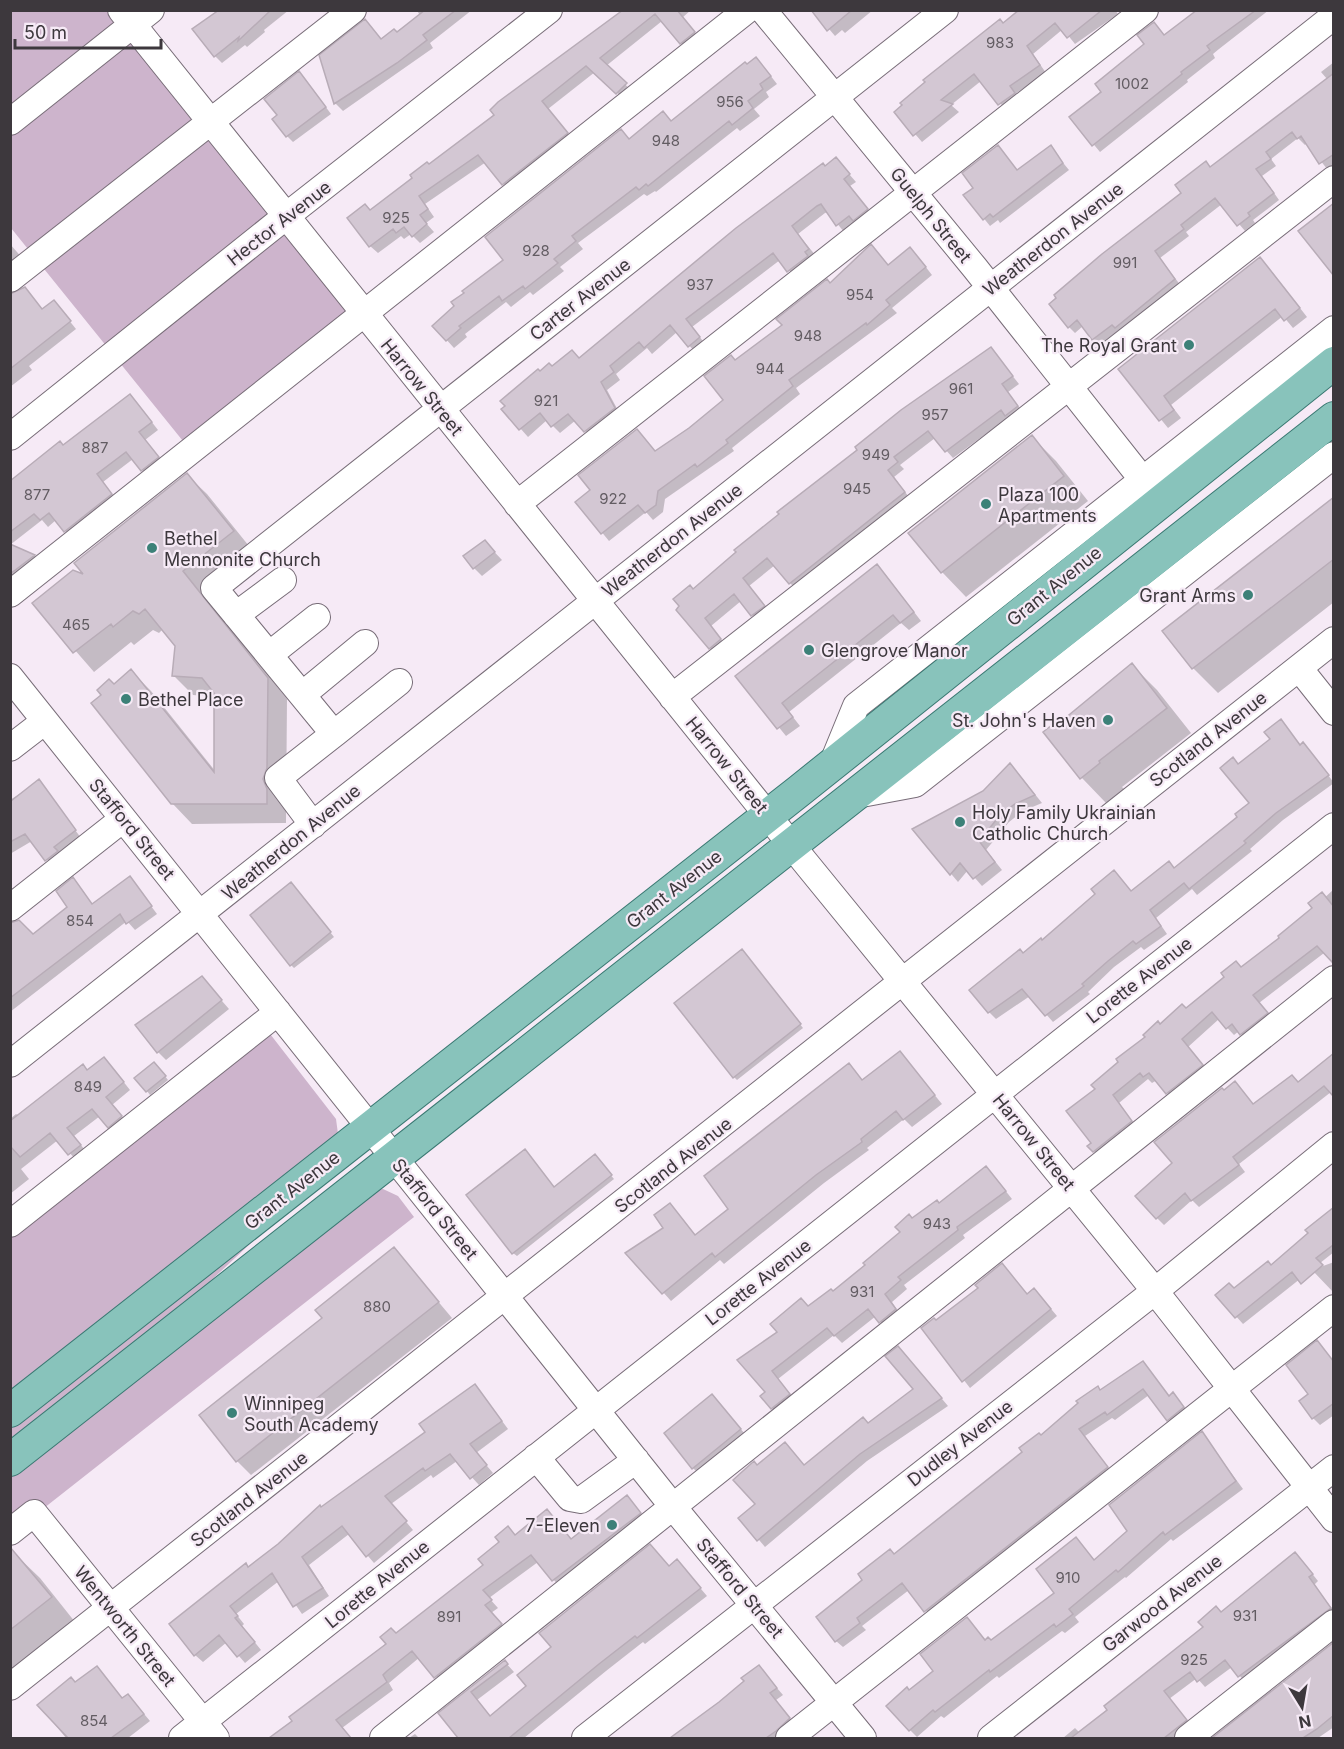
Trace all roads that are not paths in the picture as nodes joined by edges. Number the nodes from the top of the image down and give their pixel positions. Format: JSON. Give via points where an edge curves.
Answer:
{"nodes":[{"id":1,"x":353,"y":10,"type":"edge"},
{"id":2,"x":549,"y":10,"type":"edge"},
{"id":3,"x":747,"y":10,"type":"edge"},
{"id":4,"x":763,"y":10,"type":"edge"},
{"id":5,"x":945,"y":10,"type":"edge"},
{"id":6,"x":1144,"y":10,"type":"edge"},
{"id":7,"x":135,"y":15,"type":"edge"},
{"id":8,"x":1334,"y":16,"type":"edge"},
{"id":9,"x":836,"y":98,"type":"junction"},
{"id":10,"x":10,"y":122,"type":"edge"},
{"id":11,"x":209,"y":123,"type":"junction"},
{"id":12,"x":1334,"y":179,"type":"edge"},
{"id":13,"x":913,"y":193,"type":"junction"},
{"id":14,"x":285,"y":217,"type":"junction"},
{"id":15,"x":10,"y":279,"type":"edge"},
{"id":16,"x":991,"y":288,"type":"junction"},
{"id":17,"x":363,"y":314,"type":"junction"},
{"id":18,"x":1334,"y":328,"type":"edge"},
{"id":19,"x":1334,"y":363,"type":"edge"},
{"id":20,"x":1068,"y":389,"type":"junction"},
{"id":21,"x":440,"y":409,"type":"junction"},
{"id":22,"x":1334,"y":418,"type":"edge"},
{"id":23,"x":10,"y":437,"type":"edge"},
{"id":24,"x":1334,"y":455,"type":"edge"},
{"id":25,"x":1142,"y":478,"type":"junction"},
{"id":26,"x":517,"y":504,"type":"junction"},
{"id":27,"x":283,"y":580,"type":"dead end"},
{"id":28,"x":10,"y":594,"type":"edge"},
{"id":29,"x":595,"y":601,"type":"junction"},
{"id":30,"x":236,"y":615,"type":"junction"},
{"id":31,"x":317,"y":617,"type":"dead end"},
{"id":32,"x":1334,"y":640,"type":"edge"},
{"id":33,"x":365,"y":643,"type":"dead end"},
{"id":34,"x":268,"y":655,"type":"junction"},
{"id":35,"x":1299,"y":668,"type":"junction"},
{"id":36,"x":10,"y":677,"type":"edge"},
{"id":37,"x":399,"y":682,"type":"dead end"},
{"id":38,"x":302,"y":695,"type":"junction"},
{"id":39,"x":672,"y":697,"type":"junction"},
{"id":40,"x":1334,"y":712,"type":"edge"},
{"id":41,"x":45,"y":721,"type":"junction"},
{"id":42,"x":334,"y":734,"type":"junction"},
{"id":43,"x":10,"y":748,"type":"edge"},
{"id":44,"x":833,"y":762,"type":"junction"},
{"id":45,"x":856,"y":795,"type":"junction"},
{"id":46,"x":768,"y":815,"type":"junction"},
{"id":47,"x":123,"y":819,"type":"junction"},
{"id":48,"x":312,"y":825,"type":"junction"},
{"id":49,"x":1334,"y":826,"type":"edge"},
{"id":50,"x":792,"y":845,"type":"junction"},
{"id":51,"x":10,"y":908,"type":"edge"},
{"id":52,"x":200,"y":915,"type":"junction"},
{"id":53,"x":1334,"y":979,"type":"edge"},
{"id":54,"x":904,"y":981,"type":"junction"},
{"id":55,"x":278,"y":1012,"type":"junction"},
{"id":56,"x":10,"y":1064,"type":"edge"},
{"id":57,"x":995,"y":1094,"type":"junction"},
{"id":58,"x":371,"y":1128,"type":"junction"},
{"id":59,"x":1334,"y":1144,"type":"edge"},
{"id":60,"x":395,"y":1158,"type":"junction"},
{"id":61,"x":1073,"y":1190,"type":"junction"},
{"id":62,"x":10,"y":1224,"type":"edge"},
{"id":63,"x":1155,"y":1291,"type":"junction"},
{"id":64,"x":505,"y":1297,"type":"junction"},
{"id":65,"x":1334,"y":1308,"type":"edge"},
{"id":66,"x":1230,"y":1388,"type":"junction"},
{"id":67,"x":596,"y":1410,"type":"junction"},
{"id":68,"x":10,"y":1411,"type":"edge"},
{"id":69,"x":536,"y":1457,"type":"junction"},
{"id":70,"x":10,"y":1460,"type":"edge"},
{"id":71,"x":636,"y":1460,"type":"junction"},
{"id":72,"x":1334,"y":1468,"type":"edge"},
{"id":73,"x":1309,"y":1488,"type":"junction"},
{"id":74,"x":674,"y":1508,"type":"junction"},
{"id":75,"x":1334,"y":1519,"type":"edge"},
{"id":76,"x":10,"y":1532,"type":"edge"},
{"id":77,"x":754,"y":1603,"type":"junction"},
{"id":78,"x":111,"y":1607,"type":"junction"},
{"id":79,"x":1334,"y":1623,"type":"edge"},
{"id":80,"x":10,"y":1687,"type":"edge"},
{"id":81,"x":834,"y":1702,"type":"junction"},
{"id":82,"x":210,"y":1730,"type":"edge"},
{"id":83,"x":182,"y":1738,"type":"edge"},
{"id":84,"x":383,"y":1738,"type":"edge"},
{"id":85,"x":585,"y":1738,"type":"edge"},
{"id":86,"x":789,"y":1738,"type":"edge"},
{"id":87,"x":863,"y":1738,"type":"edge"},
{"id":88,"x":991,"y":1738,"type":"edge"},
{"id":89,"x":1188,"y":1738,"type":"edge"}],
"edges":[{"from":1,"to":11,"type":"street"},
{"from":2,"to":14,"type":"street","name":"Hector Avenue"},
{"from":3,"to":17,"type":"street"},
{"from":4,"to":9,"type":"street","name":"Guelph Street"},
{"from":5,"to":9,"type":"street","name":"Carter Avenue"},
{"from":6,"to":13,"type":"street"},
{"from":7,"to":10,"type":"street"},
{"from":7,"to":11,"type":"street","name":"Harrow Street"},
{"from":8,"to":16,"type":"street","name":"Weatherdon Avenue"},
{"from":9,"to":13,"type":"street","name":"Guelph Street"},
{"from":9,"to":21,"type":"street","name":"Carter Avenue"},
{"from":11,"to":14,"type":"street","name":"Harrow Street"},
{"from":11,"to":15,"type":"street"},
{"from":12,"to":20,"type":"street"},
{"from":13,"to":16,"type":"street","name":"Guelph Street"},
{"from":13,"to":26,"type":"street"},
{"from":14,"to":17,"type":"street","name":"Harrow Street"},
{"from":14,"to":23,"type":"street","name":"Hector Avenue"},
{"from":16,"to":20,"type":"street","name":"Guelph Street"},
{"from":16,"to":29,"type":"street","name":"Weatherdon Avenue"},
{"from":17,"to":21,"type":"street","name":"Harrow Street"},
{"from":17,"to":28,"type":"street"},
{"from":18,"to":25,"type":"street"},
{"from":19,"to":44,"type":"main road","name":"Grant Avenue"},
{"from":20,"to":25,"type":"street","name":"Guelph Street"},
{"from":20,"to":39,"type":"street"},
{"from":21,"to":26,"type":"street","name":"Harrow Street"},
{"from":21,"to":30,"type":"street","name":"Carter Avenue","via":[[214,588]]},
{"from":22,"to":45,"type":"main road"},
{"from":24,"to":45,"type":"street","via":[[915,784]]},
{"from":25,"to":44,"type":"street","via":[[856,706]]},
{"from":26,"to":29,"type":"street","name":"Harrow Street"},
{"from":27,"to":30,"type":"street"},
{"from":29,"to":39,"type":"street","name":"Harrow Street"},
{"from":29,"to":48,"type":"street","name":"Weatherdon Avenue"},
{"from":30,"to":34,"type":"street"},
{"from":31,"to":34,"type":"street"},
{"from":32,"to":35,"type":"street","name":"Scotland Avenue"},
{"from":33,"to":38,"type":"street"},
{"from":34,"to":38,"type":"street"},
{"from":35,"to":40,"type":"street"},
{"from":35,"to":54,"type":"street","name":"Scotland Avenue"},
{"from":36,"to":41,"type":"street","name":"Stafford Street"},
{"from":37,"to":42,"type":"street"},
{"from":38,"to":42,"type":"street"},
{"from":39,"to":46,"type":"street","name":"Harrow Street"},
{"from":41,"to":43,"type":"street"},
{"from":41,"to":47,"type":"street","name":"Stafford Street"},
{"from":42,"to":48,"type":"street","via":[[278,778]]},
{"from":44,"to":46,"type":"main road","name":"Grant Avenue"},
{"from":45,"to":50,"type":"main road"},
{"from":46,"to":50,"type":"street","name":"Harrow Street"},
{"from":46,"to":58,"type":"main road","name":"Grant Avenue"},
{"from":47,"to":51,"type":"street"},
{"from":47,"to":52,"type":"street","name":"Stafford Street"},
{"from":48,"to":52,"type":"street","name":"Weatherdon Avenue"},
{"from":49,"to":57,"type":"street","name":"Lorette Avenue"},
{"from":50,"to":54,"type":"street","name":"Harrow Street"},
{"from":50,"to":60,"type":"main road"},
{"from":52,"to":55,"type":"street","name":"Stafford Street"},
{"from":52,"to":56,"type":"street","name":"Weatherdon Avenue"},
{"from":53,"to":61,"type":"street"},
{"from":54,"to":57,"type":"street","name":"Harrow Street"},
{"from":54,"to":64,"type":"street","name":"Scotland Avenue"},
{"from":55,"to":58,"type":"street","name":"Stafford Street"},
{"from":55,"to":62,"type":"street"},
{"from":57,"to":61,"type":"street","name":"Harrow Street"},
{"from":57,"to":67,"type":"street","name":"Lorette Avenue"},
{"from":58,"to":60,"type":"street","name":"Stafford Street"},
{"from":58,"to":68,"type":"main road","name":"Grant Avenue"},
{"from":59,"to":63,"type":"street","name":"Dudley Avenue"},
{"from":60,"to":64,"type":"street","name":"Stafford Street"},
{"from":60,"to":70,"type":"main road"},
{"from":61,"to":63,"type":"street","name":"Harrow Street"},
{"from":61,"to":74,"type":"street"},
{"from":63,"to":66,"type":"street","name":"Harrow Street"},
{"from":63,"to":77,"type":"street","name":"Dudley Avenue"},
{"from":64,"to":67,"type":"street","name":"Stafford Street"},
{"from":64,"to":78,"type":"street","name":"Scotland Avenue"},
{"from":65,"to":66,"type":"street"},
{"from":66,"to":73,"type":"street","name":"Harrow Street"},
{"from":66,"to":81,"type":"street"},
{"from":67,"to":69,"type":"street","name":"Lorette Avenue"},
{"from":67,"to":71,"type":"street","name":"Stafford Street"},
{"from":69,"to":71,"type":"street","via":[[570,1498],[581,1500]]},
{"from":69,"to":82,"type":"street","name":"Lorette Avenue"},
{"from":71,"to":74,"type":"street","name":"Stafford Street"},
{"from":72,"to":73,"type":"street","name":"Garwood Avenue"},
{"from":73,"to":75,"type":"street","name":"Harrow Street"},
{"from":73,"to":88,"type":"street","name":"Garwood Avenue"},
{"from":74,"to":77,"type":"street","name":"Stafford Street"},
{"from":74,"to":84,"type":"street"},
{"from":76,"to":78,"type":"street","name":"Wentworth Street","via":[[34,1513]]},
{"from":77,"to":81,"type":"street","name":"Stafford Street"},
{"from":77,"to":85,"type":"street","name":"Dudley Avenue"},
{"from":78,"to":80,"type":"street","name":"Scotland Avenue"},
{"from":78,"to":82,"type":"street","name":"Wentworth Street"},
{"from":79,"to":89,"type":"street"},
{"from":81,"to":86,"type":"street"},
{"from":81,"to":87,"type":"street","name":"Stafford Street"},
{"from":82,"to":83,"type":"street","name":"Lorette Avenue"}]}
